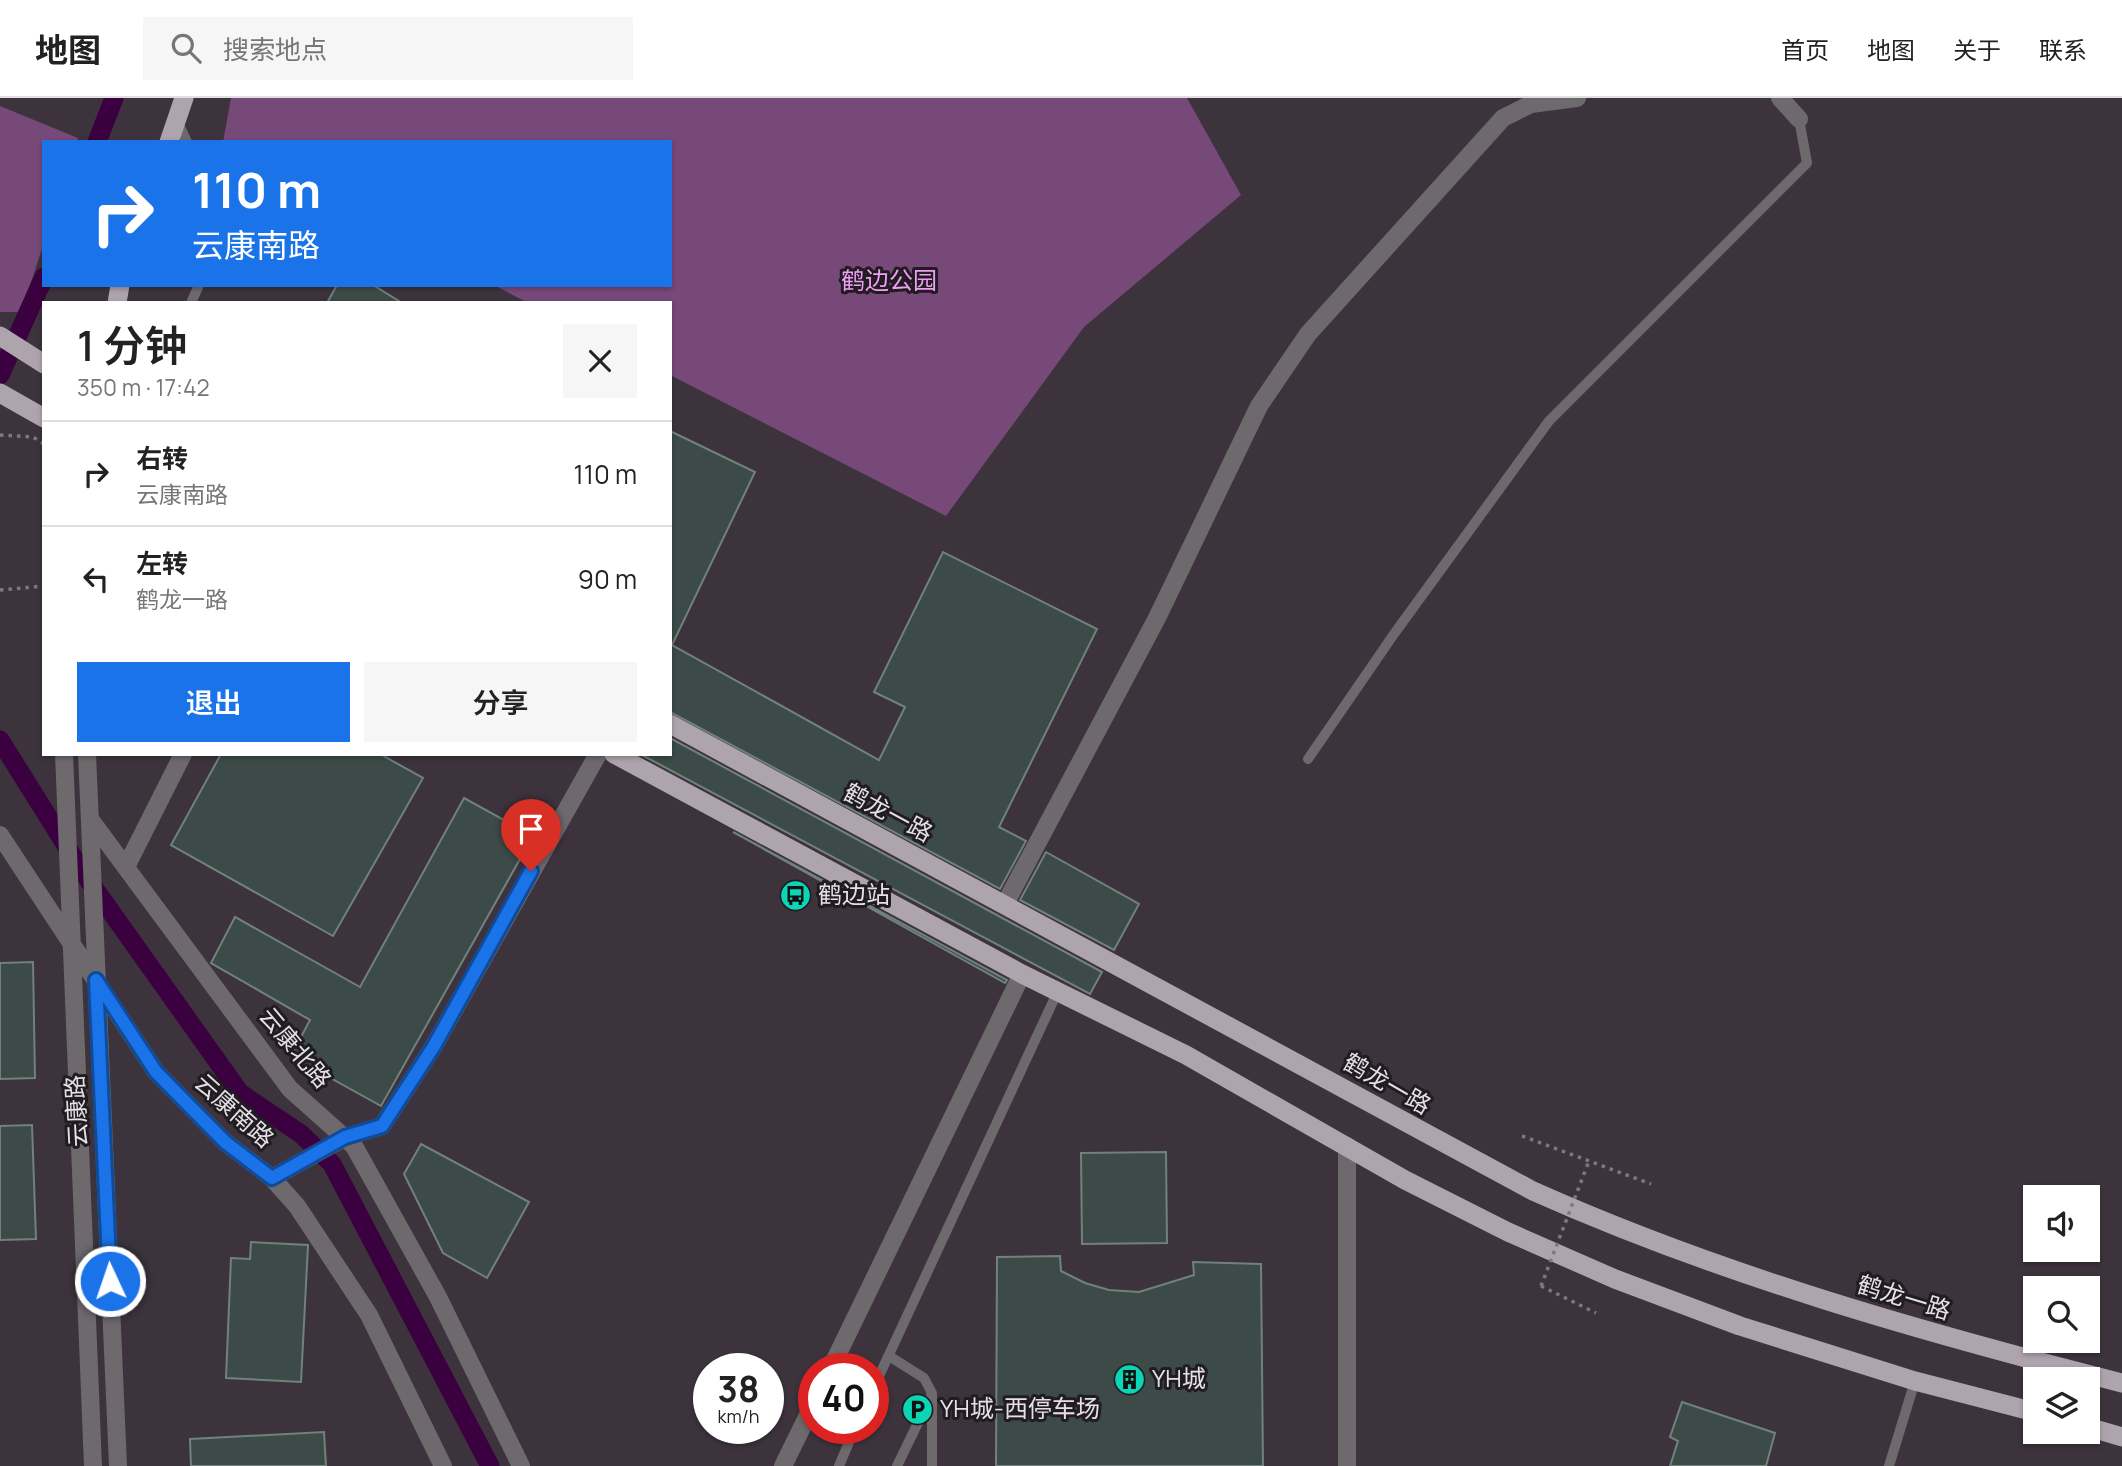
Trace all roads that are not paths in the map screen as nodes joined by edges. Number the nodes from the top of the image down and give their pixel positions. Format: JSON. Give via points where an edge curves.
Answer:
{"nodes":[{"id":1,"x":184,"y":98,"type":"edge"},
{"id":2,"x":1502,"y":98,"type":"edge"},
{"id":3,"x":1577,"y":98,"type":"edge"},
{"id":4,"x":1780,"y":98,"type":"edge"},
{"id":5,"x":1503,"y":118,"type":"junction"},
{"id":6,"x":1799,"y":119,"type":"joint"},
{"id":7,"x":177,"y":120,"type":"junction"},
{"id":8,"x":170,"y":140,"type":"edge"},
{"id":9,"x":186,"y":140,"type":"edge"},
{"id":10,"x":2,"y":337,"type":"edge"},
{"id":11,"x":40,"y":362,"type":"edge"},
{"id":12,"x":8,"y":397,"type":"edge"},
{"id":13,"x":42,"y":417,"type":"edge"},
{"id":14,"x":672,"y":725,"type":"edge"},
{"id":15,"x":64,"y":756,"type":"edge"},
{"id":16,"x":87,"y":756,"type":"edge"},
{"id":17,"x":182,"y":756,"type":"edge"},
{"id":18,"x":597,"y":756,"type":"edge"},
{"id":19,"x":618,"y":756,"type":"edge"},
{"id":20,"x":1308,"y":759,"type":"dead end"},
{"id":21,"x":90,"y":826,"type":"junction"},
{"id":22,"x":0,"y":835,"type":"edge"},
{"id":23,"x":126,"y":867,"type":"junction"},
{"id":24,"x":1005,"y":904,"type":"junction"},
{"id":25,"x":74,"y":947,"type":"junction"},
{"id":26,"x":1022,"y":974,"type":"junction"},
{"id":27,"x":96,"y":980,"type":"junction"},
{"id":28,"x":1057,"y":993,"type":"junction"},
{"id":29,"x":345,"y":1137,"type":"junction"},
{"id":30,"x":1347,"y":1146,"type":"junction"},
{"id":31,"x":272,"y":1178,"type":"junction"},
{"id":32,"x":838,"y":1353,"type":"edge"},
{"id":33,"x":889,"y":1356,"type":"joint"},
{"id":34,"x":1915,"y":1381,"type":"junction"},
{"id":35,"x":2122,"y":1384,"type":"edge"},
{"id":36,"x":932,"y":1393,"type":"junction"},
{"id":37,"x":2023,"y":1409,"type":"edge"},
{"id":38,"x":2100,"y":1431,"type":"edge"},
{"id":39,"x":798,"y":1436,"type":"edge"},
{"id":40,"x":2122,"y":1437,"type":"edge"},
{"id":41,"x":848,"y":1444,"type":"edge"},
{"id":42,"x":93,"y":1466,"type":"edge"},
{"id":43,"x":118,"y":1466,"type":"edge"},
{"id":44,"x":443,"y":1466,"type":"edge"},
{"id":45,"x":521,"y":1466,"type":"edge"},
{"id":46,"x":783,"y":1466,"type":"edge"},
{"id":47,"x":839,"y":1466,"type":"edge"},
{"id":48,"x":897,"y":1466,"type":"edge"},
{"id":49,"x":932,"y":1466,"type":"edge"},
{"id":50,"x":1347,"y":1466,"type":"edge"},
{"id":51,"x":1889,"y":1466,"type":"edge"}],
"edges":[{"from":1,"to":7,"type":"highway"},
{"from":2,"to":5,"type":"street"},
{"from":3,"to":5,"type":"street","via":[[1531,104]]},
{"from":4,"to":6,"type":"street"},
{"from":5,"to":24,"type":"street","via":[[1308,334],[1259,406],[1157,618]]},
{"from":6,"to":20,"type":"lane","via":[[1807,163],[1549,421]]},
{"from":7,"to":8,"type":"highway"},
{"from":7,"to":9,"type":"lane"},
{"from":10,"to":11,"type":"highway"},
{"from":12,"to":13,"type":"highway"},
{"from":14,"to":24,"type":"highway","name":"鹤龙一路"},
{"from":15,"to":25,"type":"street","name":"云康路"},
{"from":16,"to":21,"type":"street","name":"云康路"},
{"from":17,"to":23,"type":"street"},
{"from":18,"to":29,"type":"street","via":[[434,1046],[382,1126]]},
{"from":19,"to":26,"type":"highway"},
{"from":21,"to":23,"type":"street","name":"云康北路"},
{"from":21,"to":27,"type":"street","name":"云康路"},
{"from":22,"to":25,"type":"street","name":"云康南路"},
{"from":23,"to":29,"type":"street","name":"云康北路","via":[[290,1089]]},
{"from":24,"to":35,"type":"highway","name":"鹤龙一路","via":[[1453,1150],[1559,1203],[1859,1311]]},
{"from":25,"to":27,"type":"street","name":"云康南路"},
{"from":25,"to":42,"type":"street","name":"云康路"},
{"from":26,"to":28,"type":"highway"},
{"from":26,"to":32,"type":"street"},
{"from":27,"to":31,"type":"street","name":"云康南路","via":[[156,1072],[225,1142]]},
{"from":27,"to":43,"type":"street","name":"云康路"},
{"from":28,"to":30,"type":"highway","via":[[1186,1055]]},
{"from":28,"to":33,"type":"lane"},
{"from":29,"to":31,"type":"street"},
{"from":29,"to":45,"type":"street","name":"云康北路","via":[[371,1174],[438,1297]]},
{"from":30,"to":34,"type":"highway","via":[[1453,1206],[1605,1274],[1740,1326]]},
{"from":30,"to":50,"type":"street"},
{"from":31,"to":44,"type":"street","name":"云康南路","via":[[304,1216],[369,1314]]},
{"from":33,"to":36,"type":"lane","via":[[924,1378]]},
{"from":34,"to":37,"type":"highway"},
{"from":34,"to":51,"type":"lane"},
{"from":36,"to":48,"type":"lane"},
{"from":36,"to":49,"type":"lane"},
{"from":38,"to":40,"type":"highway"},
{"from":39,"to":46,"type":"street"},
{"from":41,"to":47,"type":"lane"}]}
